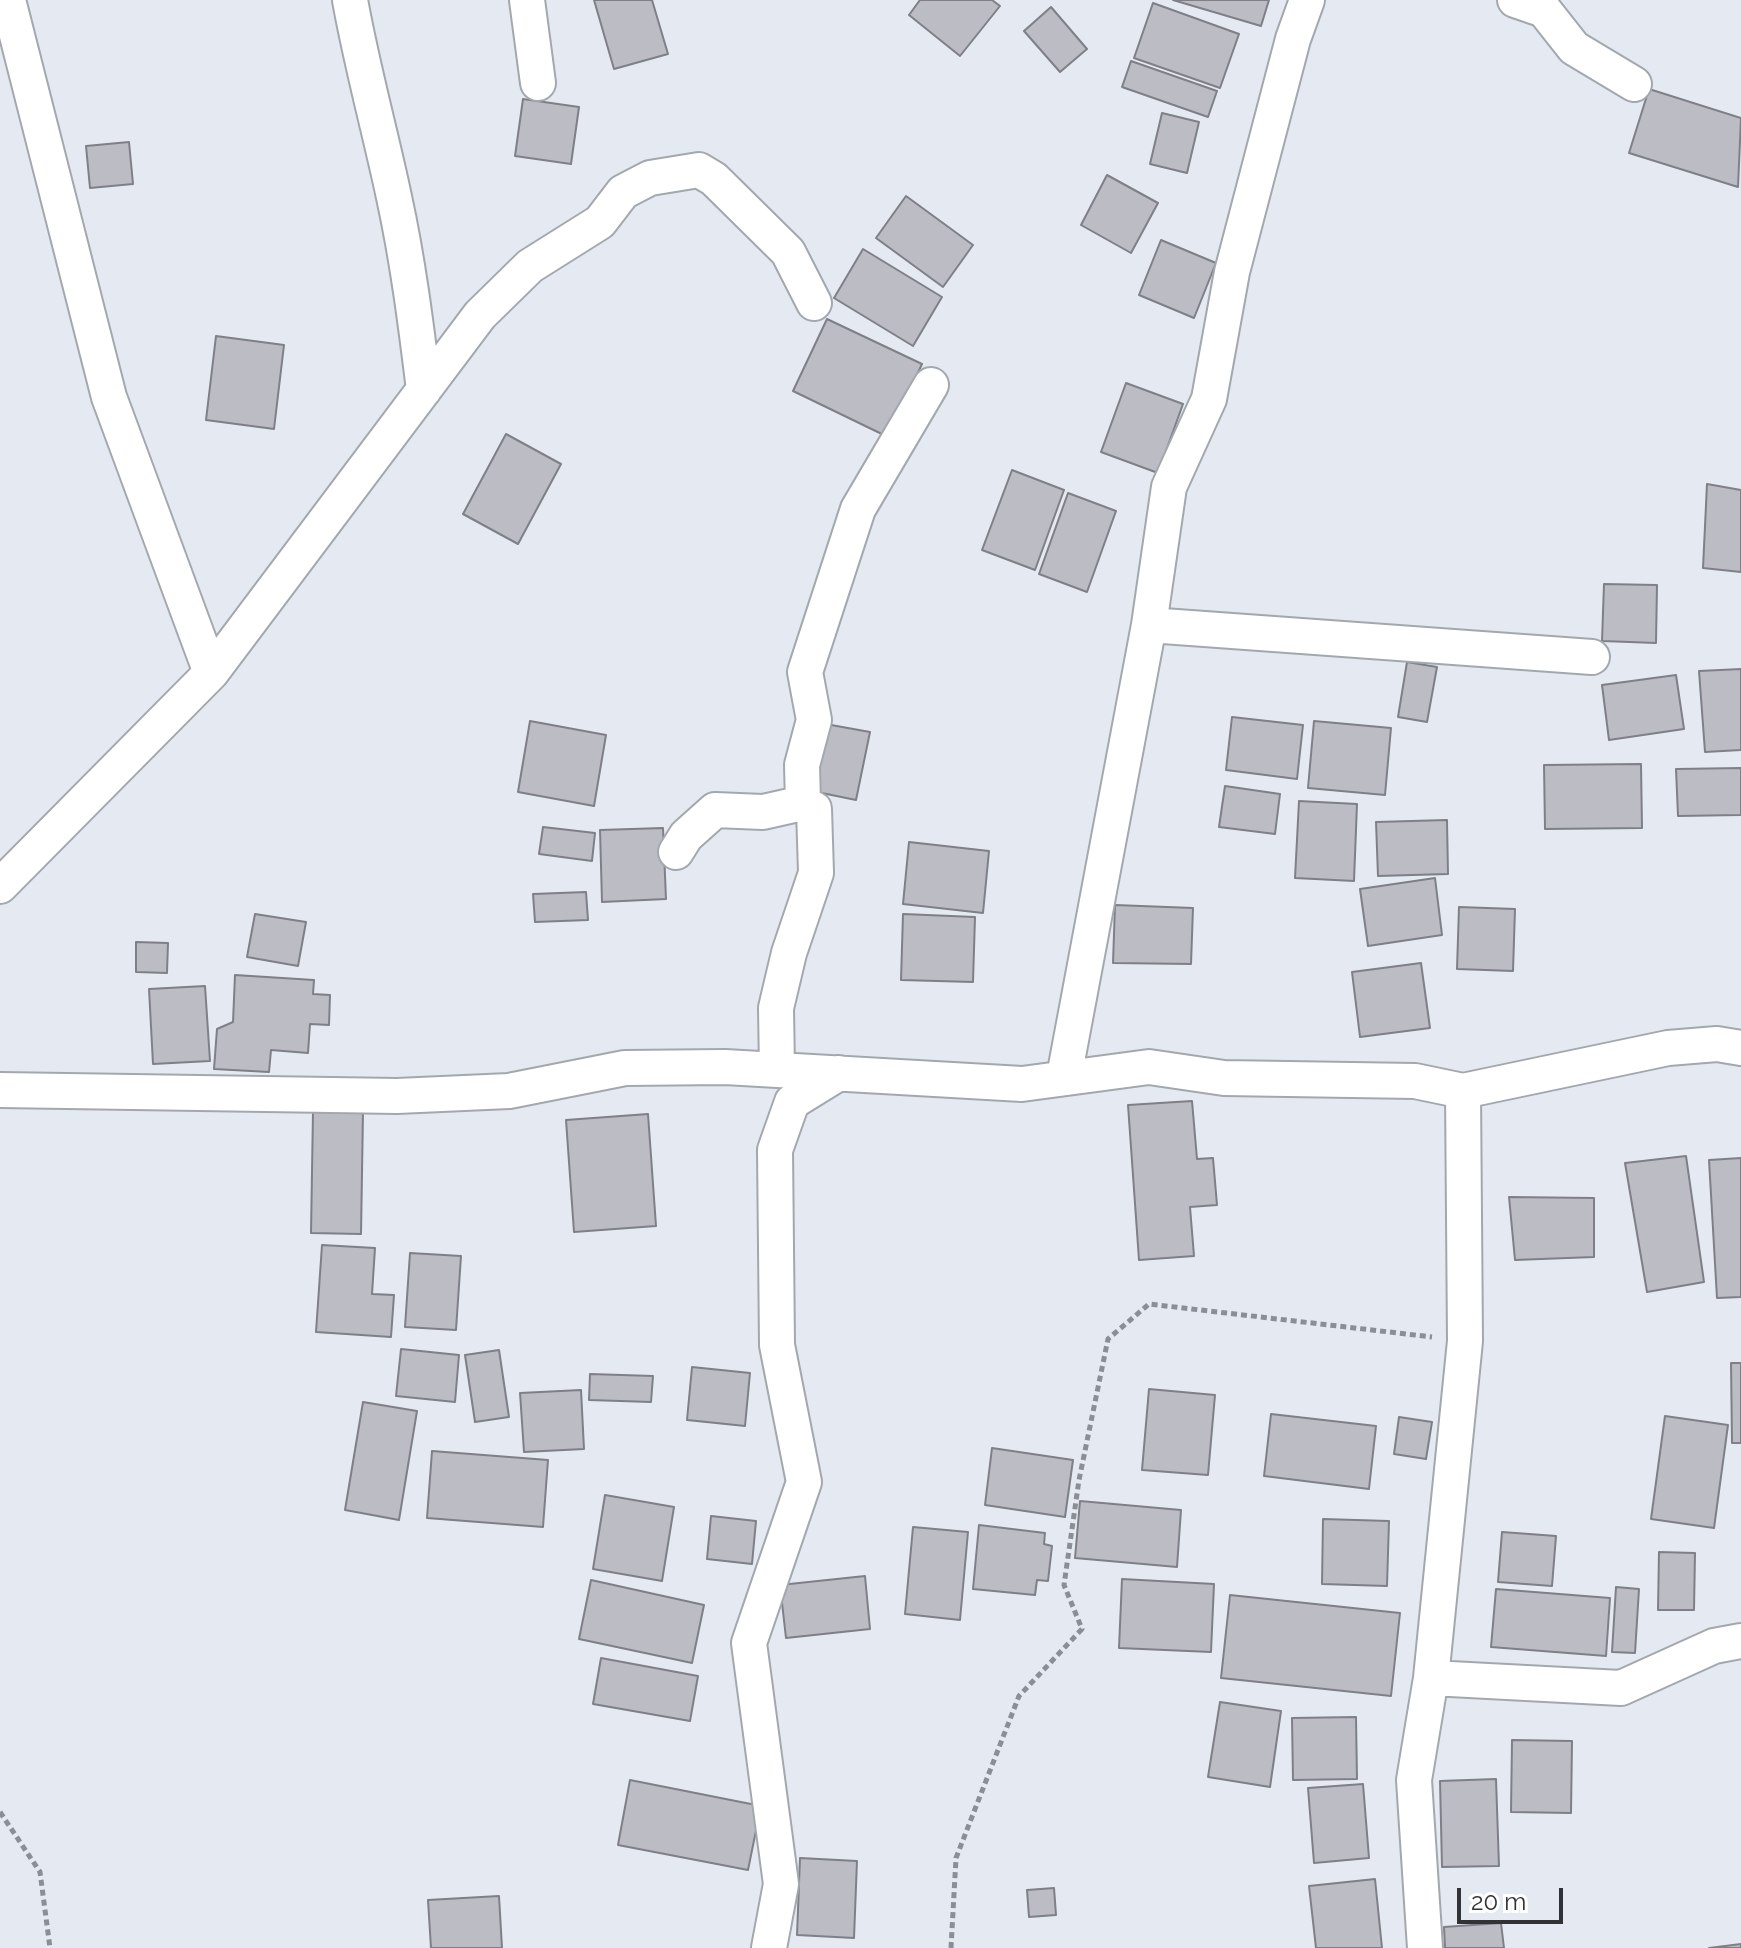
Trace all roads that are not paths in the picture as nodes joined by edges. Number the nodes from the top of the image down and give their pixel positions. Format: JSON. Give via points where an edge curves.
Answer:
{"nodes":[{"id":1,"x":8,"y":0,"type":"edge"},
{"id":2,"x":350,"y":0,"type":"edge"},
{"id":3,"x":527,"y":0,"type":"edge"},
{"id":4,"x":1307,"y":0,"type":"edge"},
{"id":5,"x":1515,"y":0,"type":"edge"},
{"id":6,"x":538,"y":83,"type":"dead end"},
{"id":7,"x":1634,"y":84,"type":"dead end"},
{"id":8,"x":814,"y":303,"type":"dead end"},
{"id":9,"x":931,"y":385,"type":"dead end"},
{"id":10,"x":424,"y":390,"type":"junction"},
{"id":11,"x":1149,"y":625,"type":"junction"},
{"id":12,"x":1592,"y":657,"type":"dead end"},
{"id":13,"x":211,"y":673,"type":"junction"},
{"id":14,"x":803,"y":803,"type":"junction"},
{"id":15,"x":676,"y":852,"type":"dead end"},
{"id":16,"x":0,"y":886,"type":"edge"},
{"id":17,"x":1741,"y":1048,"type":"edge"},
{"id":18,"x":777,"y":1070,"type":"junction"},
{"id":19,"x":839,"y":1073,"type":"junction"},
{"id":20,"x":1064,"y":1077,"type":"junction"},
{"id":21,"x":0,"y":1090,"type":"edge"},
{"id":22,"x":1463,"y":1091,"type":"junction"},
{"id":23,"x":1741,"y":1641,"type":"edge"},
{"id":24,"x":1431,"y":1678,"type":"junction"},
{"id":25,"x":769,"y":1948,"type":"edge"},
{"id":26,"x":1425,"y":1948,"type":"edge"}],
"edges":[{"from":1,"to":13,"type":"street","via":[[109,397]]},
{"from":2,"to":10,"type":"street","via":[[410,275]]},
{"from":3,"to":6,"type":"street"},
{"from":4,"to":11,"type":"street","via":[[1232,272],[1209,399],[1169,487]]},
{"from":5,"to":7,"type":"street","via":[[1544,10],[1574,48]]},
{"from":8,"to":10,"type":"street","via":[[788,252],[714,179],[699,170],[650,178],[623,192],[600,222],[505,288]]},
{"from":9,"to":14,"type":"street","via":[[858,509],[805,672],[814,720],[802,765]]},
{"from":10,"to":13,"type":"street"},
{"from":11,"to":12,"type":"street"},
{"from":11,"to":20,"type":"street"},
{"from":13,"to":16,"type":"street"},
{"from":14,"to":15,"type":"street","via":[[763,812],[715,810]]},
{"from":14,"to":18,"type":"street","via":[[814,809],[816,873],[776,1008]]},
{"from":17,"to":22,"type":"street","via":[[1668,1048]]},
{"from":18,"to":19,"type":"street"},
{"from":18,"to":21,"type":"street","via":[[625,1068],[509,1091],[397,1096]]},
{"from":19,"to":20,"type":"street","via":[[1022,1084]]},
{"from":19,"to":25,"type":"street","via":[[792,1102],[775,1150],[777,1345],[804,1482],[749,1643],[781,1884]]},
{"from":20,"to":22,"type":"street","via":[[1149,1067],[1224,1078],[1415,1081]]},
{"from":22,"to":24,"type":"street","via":[[1465,1341]]},
{"from":23,"to":24,"type":"street","via":[[1714,1646],[1621,1688]]},
{"from":24,"to":26,"type":"street","via":[[1414,1780]]}]}
